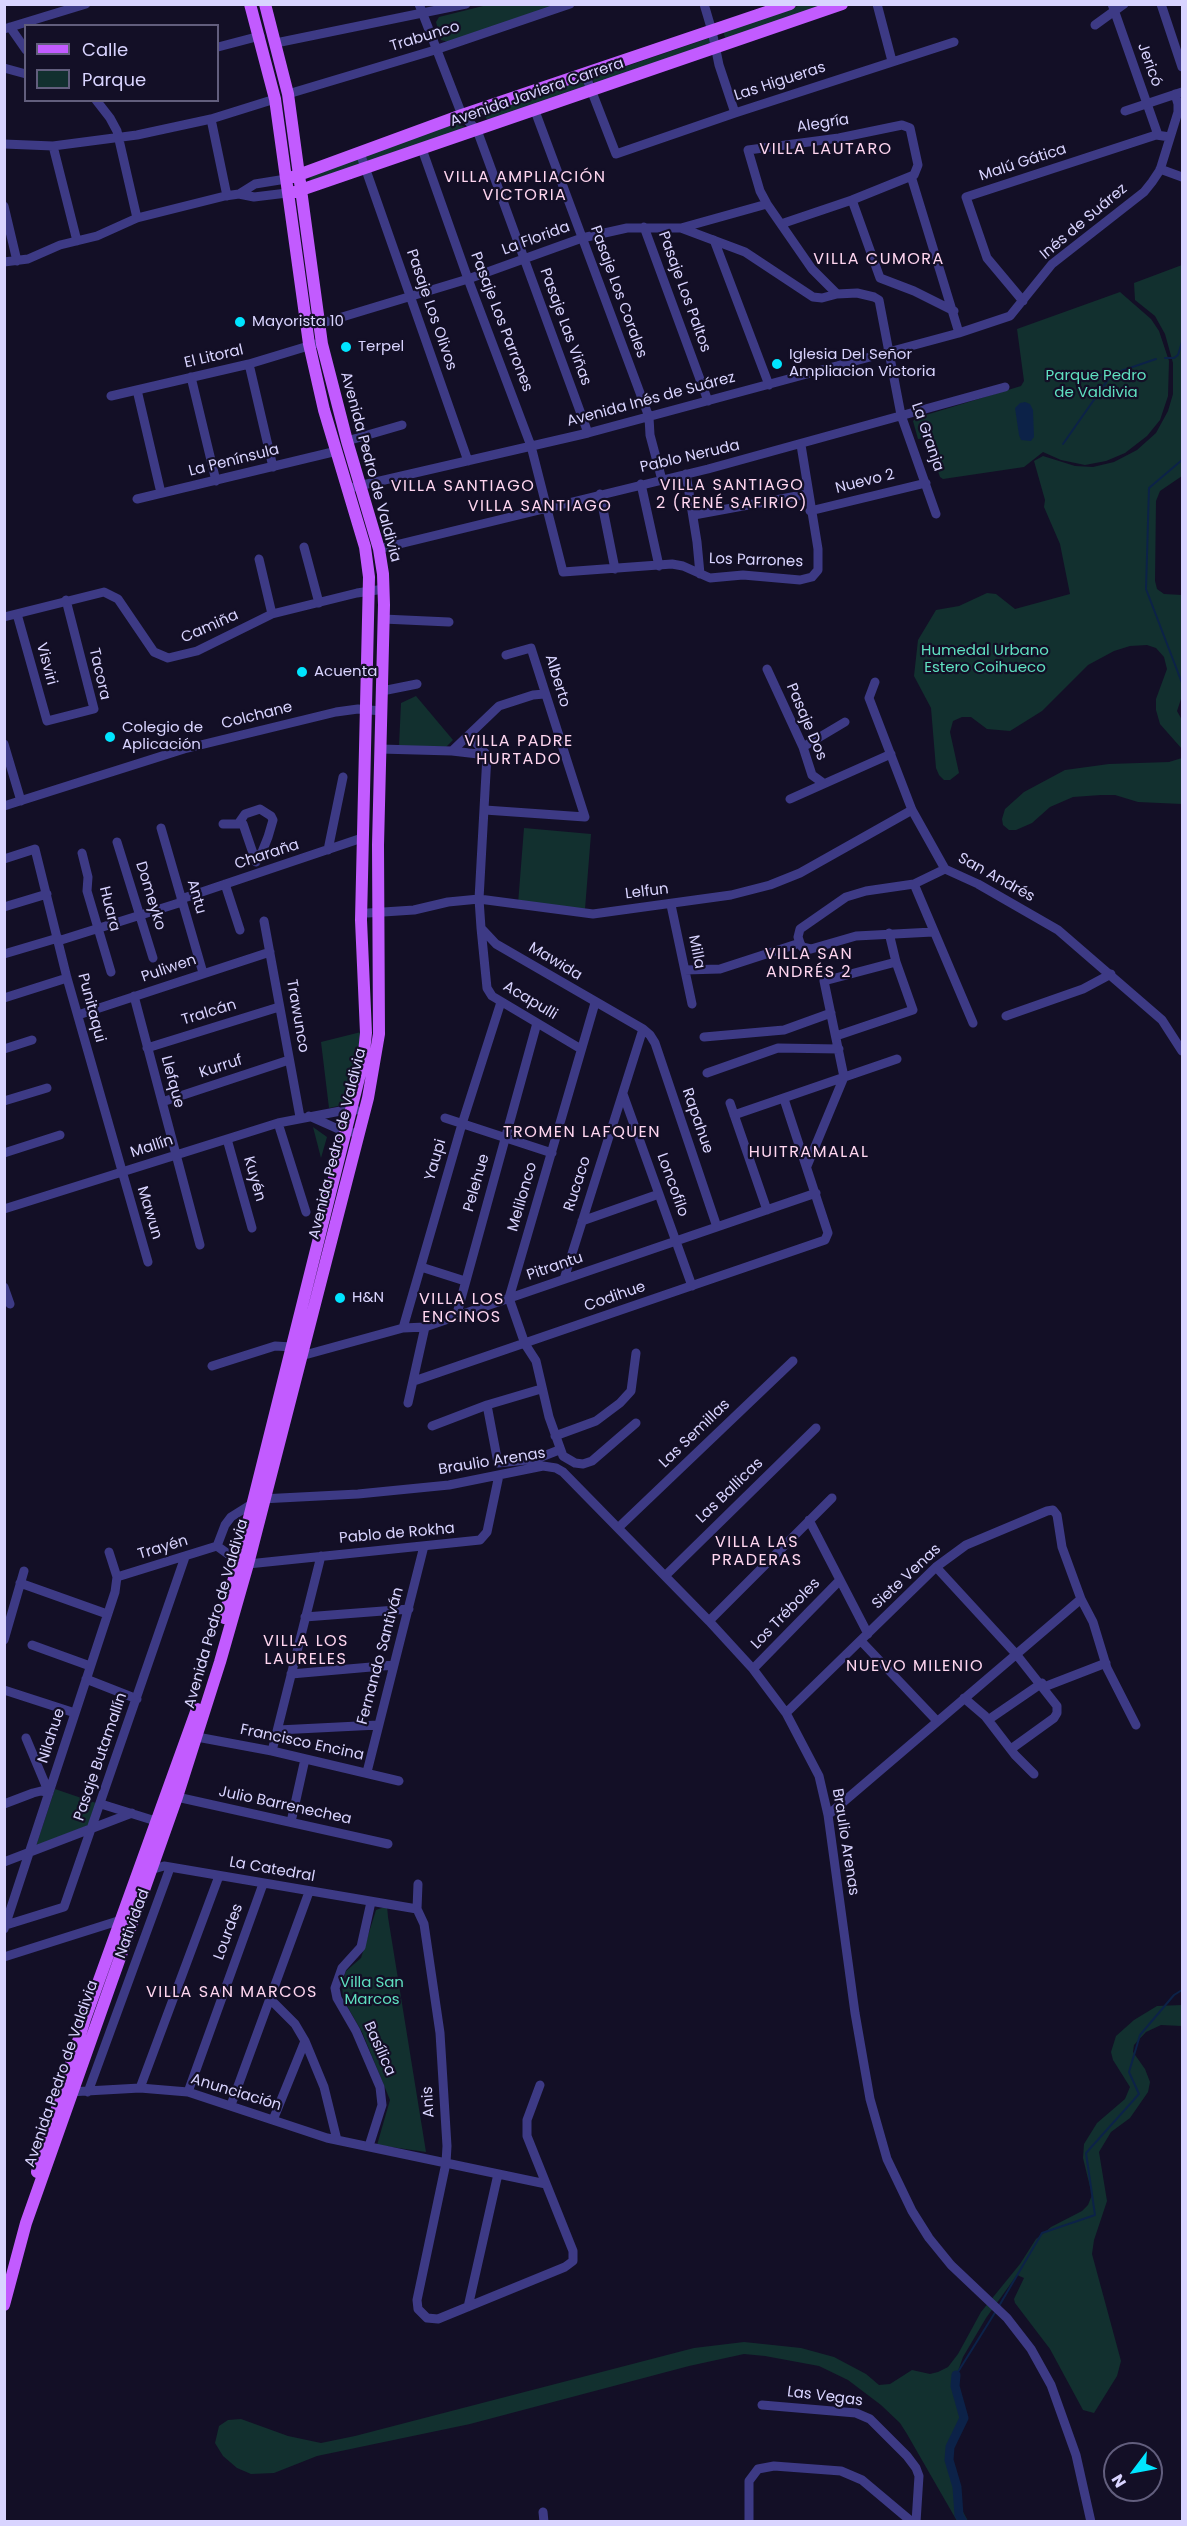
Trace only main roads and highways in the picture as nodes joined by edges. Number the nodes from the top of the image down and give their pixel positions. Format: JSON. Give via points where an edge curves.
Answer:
{"nodes":[{"id":1,"x":250,"y":4,"type":"edge"},
{"id":2,"x":265,"y":4,"type":"edge"},
{"id":3,"x":790,"y":4,"type":"edge"},
{"id":4,"x":842,"y":4,"type":"edge"},
{"id":5,"x":299,"y":176,"type":"junction"},
{"id":6,"x":286,"y":179,"type":"junction"},
{"id":7,"x":301,"y":190,"type":"junction"},
{"id":8,"x":287,"y":193,"type":"junction"},
{"id":9,"x":316,"y":344,"type":"junction"},
{"id":10,"x":355,"y":487,"type":"junction"},
{"id":11,"x":362,"y":852,"type":"junction"},
{"id":12,"x":373,"y":913,"type":"junction"},
{"id":13,"x":365,"y":984,"type":"junction"},
{"id":14,"x":296,"y":1352,"type":"junction"},
{"id":15,"x":244,"y":1563,"type":"junction"},
{"id":16,"x":162,"y":1823,"type":"junction"},
{"id":17,"x":66,"y":2092,"type":"junction"},
{"id":18,"x":4,"y":2305,"type":"edge"}],
"edges":[{"from":1,"to":6,"type":"main road","name":"Avenida Pedro de Valdivia","via":[[275,99]]},
{"from":2,"to":5,"type":"main road","name":"Avenida Pedro de Valdivia","via":[[288,94]]},
{"from":3,"to":5,"type":"main road","name":"Avenida Javiera Carrera","via":[[462,115]]},
{"from":4,"to":7,"type":"main road","name":"Avenida Javiera Carrera"},
{"from":5,"to":6,"type":"main road","name":"Avenida Javiera Carrera"},
{"from":5,"to":7,"type":"main road","name":"Avenida Pedro de Valdivia"},
{"from":6,"to":8,"type":"main road","name":"Avenida Pedro de Valdivia"},
{"from":7,"to":8,"type":"main road","name":"Avenida Javiera Carrera"},
{"from":7,"to":9,"type":"main road","name":"Avenida Pedro de Valdivia","via":[[319,324]]},
{"from":8,"to":9,"type":"main road","name":"Avenida Pedro de Valdivia"},
{"from":9,"to":10,"type":"main road","name":"Avenida Pedro de Valdivia","via":[[347,441]]},
{"from":9,"to":10,"type":"main road","name":"Avenida Pedro de Valdivia","via":[[324,410],[337,452]]},
{"from":10,"to":11,"type":"main road","name":"Avenida Pedro de Valdivia","via":[[369,591]]},
{"from":10,"to":12,"type":"main road","name":"Avenida Pedro de Valdivia","via":[[379,549],[384,589]]},
{"from":11,"to":12,"type":"main road","via":[[366,857]]},
{"from":11,"to":13,"type":"main road","name":"Avenida Pedro de Valdivia"},
{"from":12,"to":13,"type":"main road","via":[[370,967]]},
{"from":12,"to":14,"type":"main road","name":"Avenida Pedro de Valdivia","via":[[379,1034],[376,1063]]},
{"from":13,"to":14,"type":"main road","name":"Avenida Pedro de Valdivia","via":[[363,1062]]},
{"from":14,"to":15,"type":"main road","name":"Avenida Pedro de Valdivia"},
{"from":15,"to":16,"type":"main road","name":"Avenida Pedro de Valdivia"},
{"from":15,"to":16,"type":"main road","name":"Avenida Pedro de Valdivia","via":[[197,1737],[177,1797]]},
{"from":16,"to":17,"type":"main road","name":"Avenida Pedro de Valdivia","via":[[150,1870]]},
{"from":16,"to":17,"type":"main road","name":"Avenida Pedro de Valdivia","via":[[121,1920]]},
{"from":17,"to":18,"type":"main road","name":"Avenida Pedro de Valdivia"}]}
